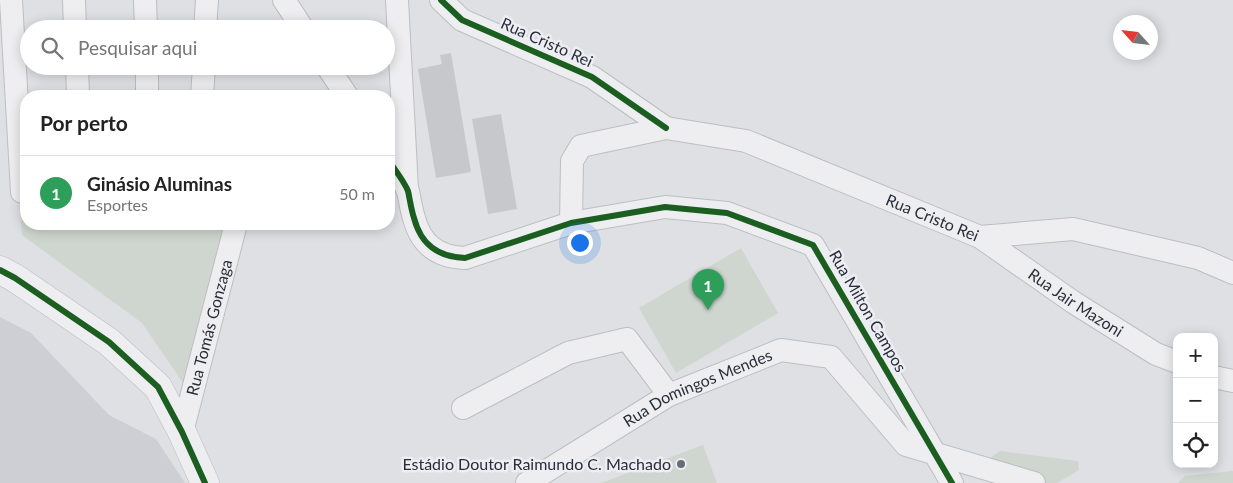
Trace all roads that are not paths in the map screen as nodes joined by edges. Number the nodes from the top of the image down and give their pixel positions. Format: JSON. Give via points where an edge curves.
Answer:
{"nodes":[{"id":1,"x":74,"y":0,"type":"edge"},
{"id":2,"x":145,"y":0,"type":"edge"},
{"id":3,"x":207,"y":0,"type":"edge"},
{"id":4,"x":284,"y":0,"type":"edge"},
{"id":5,"x":397,"y":0,"type":"edge"},
{"id":6,"x":441,"y":0,"type":"edge"},
{"id":7,"x":8,"y":13,"type":"edge"},
{"id":8,"x":75,"y":20,"type":"edge"},
{"id":9,"x":146,"y":20,"type":"edge"},
{"id":10,"x":206,"y":20,"type":"edge"},
{"id":11,"x":297,"y":20,"type":"edge"},
{"id":12,"x":77,"y":75,"type":"edge"},
{"id":13,"x":147,"y":75,"type":"edge"},
{"id":14,"x":203,"y":75,"type":"edge"},
{"id":15,"x":333,"y":75,"type":"edge"},
{"id":16,"x":78,"y":90,"type":"edge"},
{"id":17,"x":147,"y":90,"type":"edge"},
{"id":18,"x":202,"y":90,"type":"edge"},
{"id":19,"x":343,"y":90,"type":"edge"},
{"id":20,"x":666,"y":128,"type":"junction"},
{"id":21,"x":20,"y":166,"type":"edge"},
{"id":22,"x":395,"y":171,"type":"edge"},
{"id":23,"x":407,"y":190,"type":"junction"},
{"id":24,"x":571,"y":223,"type":"junction"},
{"id":25,"x":234,"y":230,"type":"edge"},
{"id":26,"x":980,"y":237,"type":"junction"},
{"id":27,"x":0,"y":270,"type":"edge"},
{"id":28,"x":1233,"y":274,"type":"edge"},
{"id":29,"x":1173,"y":360,"type":"edge"},
{"id":30,"x":1218,"y":378,"type":"edge"},
{"id":31,"x":1233,"y":381,"type":"edge"},
{"id":32,"x":668,"y":394,"type":"junction"},
{"id":33,"x":463,"y":408,"type":"dead end"},
{"id":34,"x":182,"y":432,"type":"junction"},
{"id":35,"x":936,"y":453,"type":"junction"},
{"id":36,"x":204,"y":483,"type":"edge"},
{"id":37,"x":527,"y":483,"type":"edge"},
{"id":38,"x":952,"y":483,"type":"edge"},
{"id":39,"x":1034,"y":483,"type":"edge"}],
"edges":[{"from":1,"to":8,"type":"street"},
{"from":2,"to":9,"type":"street"},
{"from":3,"to":10,"type":"street"},
{"from":4,"to":11,"type":"street"},
{"from":5,"to":23,"type":"street"},
{"from":6,"to":20,"type":"street","name":"Rua Cristo Rei","via":[[462,20],[592,77]]},
{"from":7,"to":21,"type":"street"},
{"from":12,"to":16,"type":"street"},
{"from":13,"to":17,"type":"street"},
{"from":14,"to":18,"type":"street"},
{"from":15,"to":19,"type":"street"},
{"from":20,"to":24,"type":"street","name":"Rua Cristo Rei","via":[[581,146],[572,161]]},
{"from":20,"to":26,"type":"street","name":"Rua Cristo Rei","via":[[746,141]]},
{"from":22,"to":23,"type":"street","name":"Rua Milton Campos"},
{"from":23,"to":24,"type":"street","name":"Rua Milton Campos","via":[[414,220],[424,241],[437,252],[451,257],[465,258]]},
{"from":24,"to":35,"type":"street","name":"Rua Milton Campos","via":[[665,207],[727,213],[813,245]]},
{"from":25,"to":34,"type":"street","name":"Rua Tomás Gonzaga"},
{"from":26,"to":28,"type":"street","name":"Rua Cristo Rei","via":[[1073,229],[1198,258]]},
{"from":26,"to":29,"type":"street","name":"Rua Jair Mazoni","via":[[1081,307],[1156,354]]},
{"from":27,"to":34,"type":"street","via":[[109,342],[158,387]]},
{"from":30,"to":31,"type":"street"},
{"from":32,"to":33,"type":"street","via":[[627,339],[568,353]]},
{"from":32,"to":35,"type":"street","name":"Rua Domingos Mendes","via":[[781,350],[831,357],[906,445]]},
{"from":32,"to":37,"type":"street","name":"Rua Domingos Mendes"},
{"from":34,"to":36,"type":"street"},
{"from":35,"to":38,"type":"street","name":"Rua Milton Campos"},
{"from":35,"to":39,"type":"street","name":"Rua Domingos Mendes"}]}
